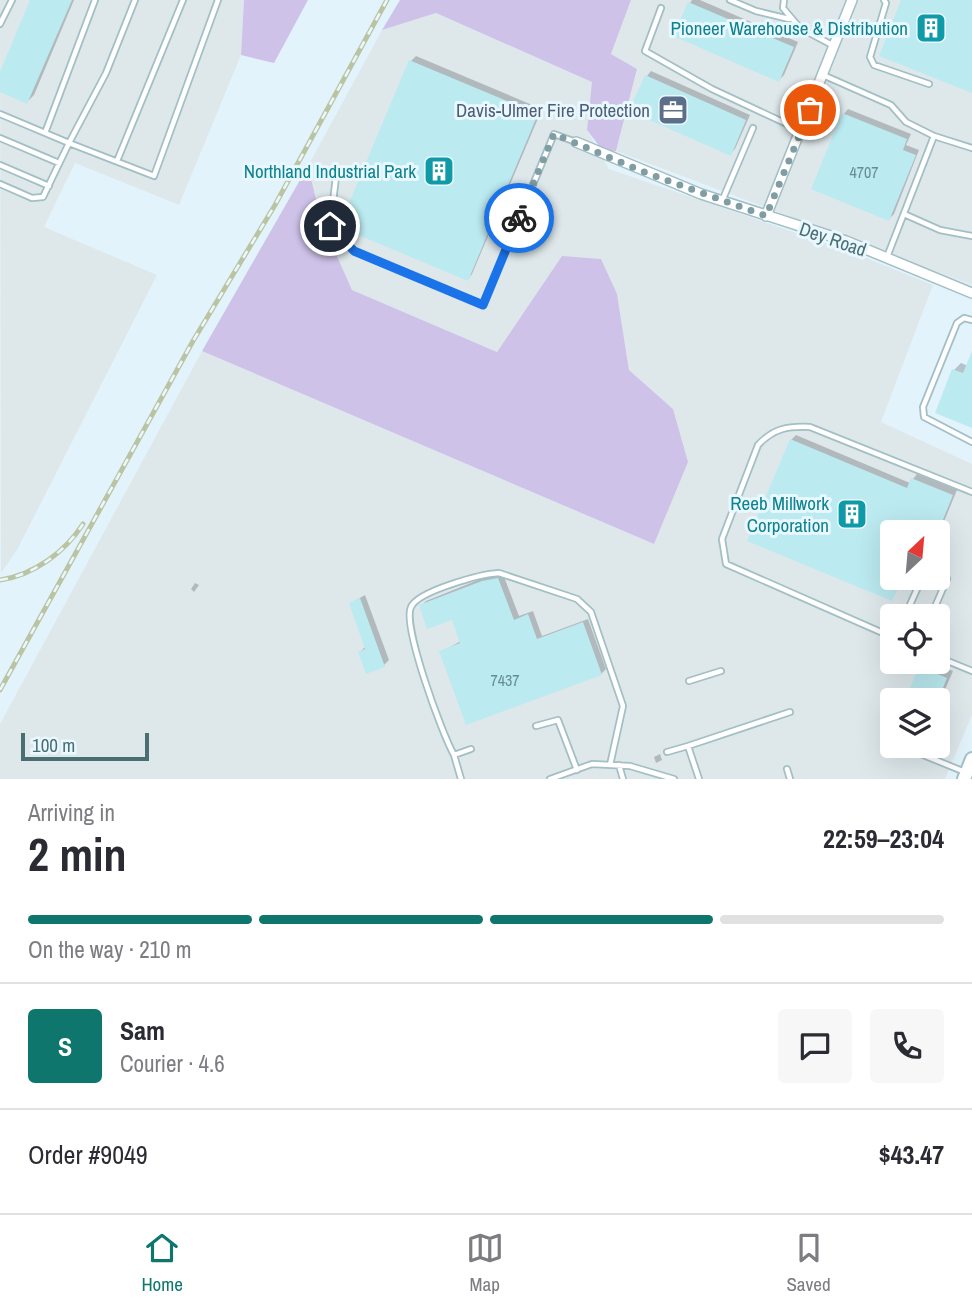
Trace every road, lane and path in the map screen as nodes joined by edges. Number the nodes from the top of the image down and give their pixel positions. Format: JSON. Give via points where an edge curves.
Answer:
{"nodes":[{"id":1,"x":12,"y":0,"type":"edge"},
{"id":2,"x":95,"y":0,"type":"edge"},
{"id":3,"x":135,"y":0,"type":"edge"},
{"id":4,"x":183,"y":0,"type":"edge"},
{"id":5,"x":218,"y":0,"type":"edge"},
{"id":6,"x":730,"y":0,"type":"edge"},
{"id":7,"x":784,"y":0,"type":"edge"},
{"id":8,"x":852,"y":0,"type":"edge"},
{"id":9,"x":884,"y":0,"type":"edge"},
{"id":10,"x":661,"y":8,"type":"dead end"},
{"id":11,"x":790,"y":19,"type":"junction"},
{"id":12,"x":0,"y":24,"type":"edge"},
{"id":13,"x":834,"y":46,"type":"junction"},
{"id":14,"x":823,"y":75,"type":"junction"},
{"id":15,"x":929,"y":84,"type":"dead end"},
{"id":16,"x":0,"y":114,"type":"edge"},
{"id":17,"x":753,"y":128,"type":"dead end"},
{"id":18,"x":801,"y":131,"type":"junction"},
{"id":19,"x":45,"y":133,"type":"junction"},
{"id":20,"x":934,"y":136,"type":"junction"},
{"id":21,"x":0,"y":138,"type":"edge"},
{"id":22,"x":576,"y":142,"type":"joint"},
{"id":23,"x":69,"y":143,"type":"junction"},
{"id":24,"x":972,"y":148,"type":"edge"},
{"id":25,"x":117,"y":161,"type":"junction"},
{"id":26,"x":59,"y":163,"type":"junction"},
{"id":27,"x":0,"y":164,"type":"edge"},
{"id":28,"x":336,"y":177,"type":"dead end"},
{"id":29,"x":0,"y":184,"type":"edge"},
{"id":30,"x":49,"y":186,"type":"junction"},
{"id":31,"x":722,"y":201,"type":"junction"},
{"id":32,"x":903,"y":214,"type":"junction"},
{"id":33,"x":766,"y":216,"type":"junction"},
{"id":34,"x":972,"y":236,"type":"edge"},
{"id":35,"x":887,"y":258,"type":"junction"},
{"id":36,"x":972,"y":293,"type":"edge"},
{"id":37,"x":972,"y":320,"type":"edge"},
{"id":38,"x":972,"y":442,"type":"edge"},
{"id":39,"x":972,"y":492,"type":"edge"},
{"id":40,"x":880,"y":632,"type":"edge"},
{"id":41,"x":950,"y":662,"type":"edge"},
{"id":42,"x":721,"y":671,"type":"dead end"},
{"id":43,"x":972,"y":671,"type":"edge"},
{"id":44,"x":689,"y":681,"type":"dead end"},
{"id":45,"x":790,"y":712,"type":"dead end"},
{"id":46,"x":536,"y":726,"type":"dead end"},
{"id":47,"x":688,"y":746,"type":"junction"},
{"id":48,"x":471,"y":749,"type":"dead end"},
{"id":49,"x":667,"y":752,"type":"dead end"},
{"id":50,"x":454,"y":755,"type":"junction"},
{"id":51,"x":927,"y":758,"type":"edge"},
{"id":52,"x":972,"y":759,"type":"edge"},
{"id":53,"x":610,"y":765,"type":"junction"},
{"id":54,"x":619,"y":765,"type":"junction"},
{"id":55,"x":577,"y":769,"type":"junction"},
{"id":56,"x":787,"y":769,"type":"dead end"},
{"id":57,"x":965,"y":776,"type":"edge"},
{"id":58,"x":559,"y":778,"type":"edge"},
{"id":59,"x":461,"y":779,"type":"edge"},
{"id":60,"x":551,"y":779,"type":"edge"},
{"id":61,"x":623,"y":779,"type":"edge"},
{"id":62,"x":674,"y":779,"type":"edge"},
{"id":63,"x":699,"y":779,"type":"edge"},
{"id":64,"x":790,"y":779,"type":"edge"}],
"edges":[{"from":1,"to":12,"type":"lane"},
{"from":2,"to":19,"type":"lane"},
{"from":3,"to":23,"type":"lane","via":[[106,73]]},
{"from":4,"to":25,"type":"lane"},
{"from":5,"to":25,"type":"lane","via":[[154,176]]},
{"from":6,"to":11,"type":"lane"},
{"from":7,"to":11,"type":"lane"},
{"from":8,"to":13,"type":"street"},
{"from":9,"to":15,"type":"lane","via":[[870,57],[874,65]]},
{"from":10,"to":18,"type":"lane","via":[[645,51]]},
{"from":11,"to":13,"type":"lane"},
{"from":13,"to":14,"type":"street"},
{"from":14,"to":18,"type":"street"},
{"from":14,"to":20,"type":"lane","via":[[891,106],[906,122]]},
{"from":16,"to":19,"type":"lane"},
{"from":17,"to":31,"type":"lane"},
{"from":18,"to":33,"type":"street"},
{"from":19,"to":23,"type":"lane"},
{"from":20,"to":24,"type":"lane"},
{"from":20,"to":32,"type":"lane"},
{"from":21,"to":26,"type":"lane"},
{"from":22,"to":28,"type":"lane","via":[[554,134],[483,305],[354,251],[330,226]]},
{"from":22,"to":31,"type":"street","name":"Dey Road"},
{"from":23,"to":25,"type":"lane"},
{"from":23,"to":26,"type":"lane"},
{"from":26,"to":30,"type":"lane"},
{"from":27,"to":30,"type":"lane"},
{"from":29,"to":30,"type":"lane","via":[[32,198],[43,197]]},
{"from":31,"to":33,"type":"street","name":"Dey Road"},
{"from":32,"to":34,"type":"lane","via":[[940,230]]},
{"from":32,"to":35,"type":"lane"},
{"from":33,"to":35,"type":"street","name":"Dey Road"},
{"from":35,"to":36,"type":"street","name":"Dey Road"},
{"from":37,"to":38,"type":"lane","via":[[964,318],[957,323],[923,407],[924,417],[934,425]]},
{"from":39,"to":40,"type":"lane","via":[[810,427],[789,426],[770,433],[758,445],[722,539],[726,564]]},
{"from":41,"to":43,"type":"lane"},
{"from":42,"to":44,"type":"lane"},
{"from":45,"to":47,"type":"lane"},
{"from":46,"to":55,"type":"lane","via":[[558,720]]},
{"from":47,"to":49,"type":"lane"},
{"from":47,"to":63,"type":"lane"},
{"from":48,"to":50,"type":"lane"},
{"from":50,"to":53,"type":"lane","via":[[442,733],[410,636],[410,609],[418,597],[499,573],[577,599],[591,612],[623,706]]},
{"from":50,"to":59,"type":"lane"},
{"from":51,"to":57,"type":"lane"},
{"from":52,"to":57,"type":"main road"},
{"from":53,"to":54,"type":"lane"},
{"from":53,"to":55,"type":"lane"},
{"from":54,"to":61,"type":"lane"},
{"from":54,"to":62,"type":"lane"},
{"from":55,"to":58,"type":"lane"},
{"from":56,"to":64,"type":"lane"},
{"from":58,"to":60,"type":"lane"}]}
